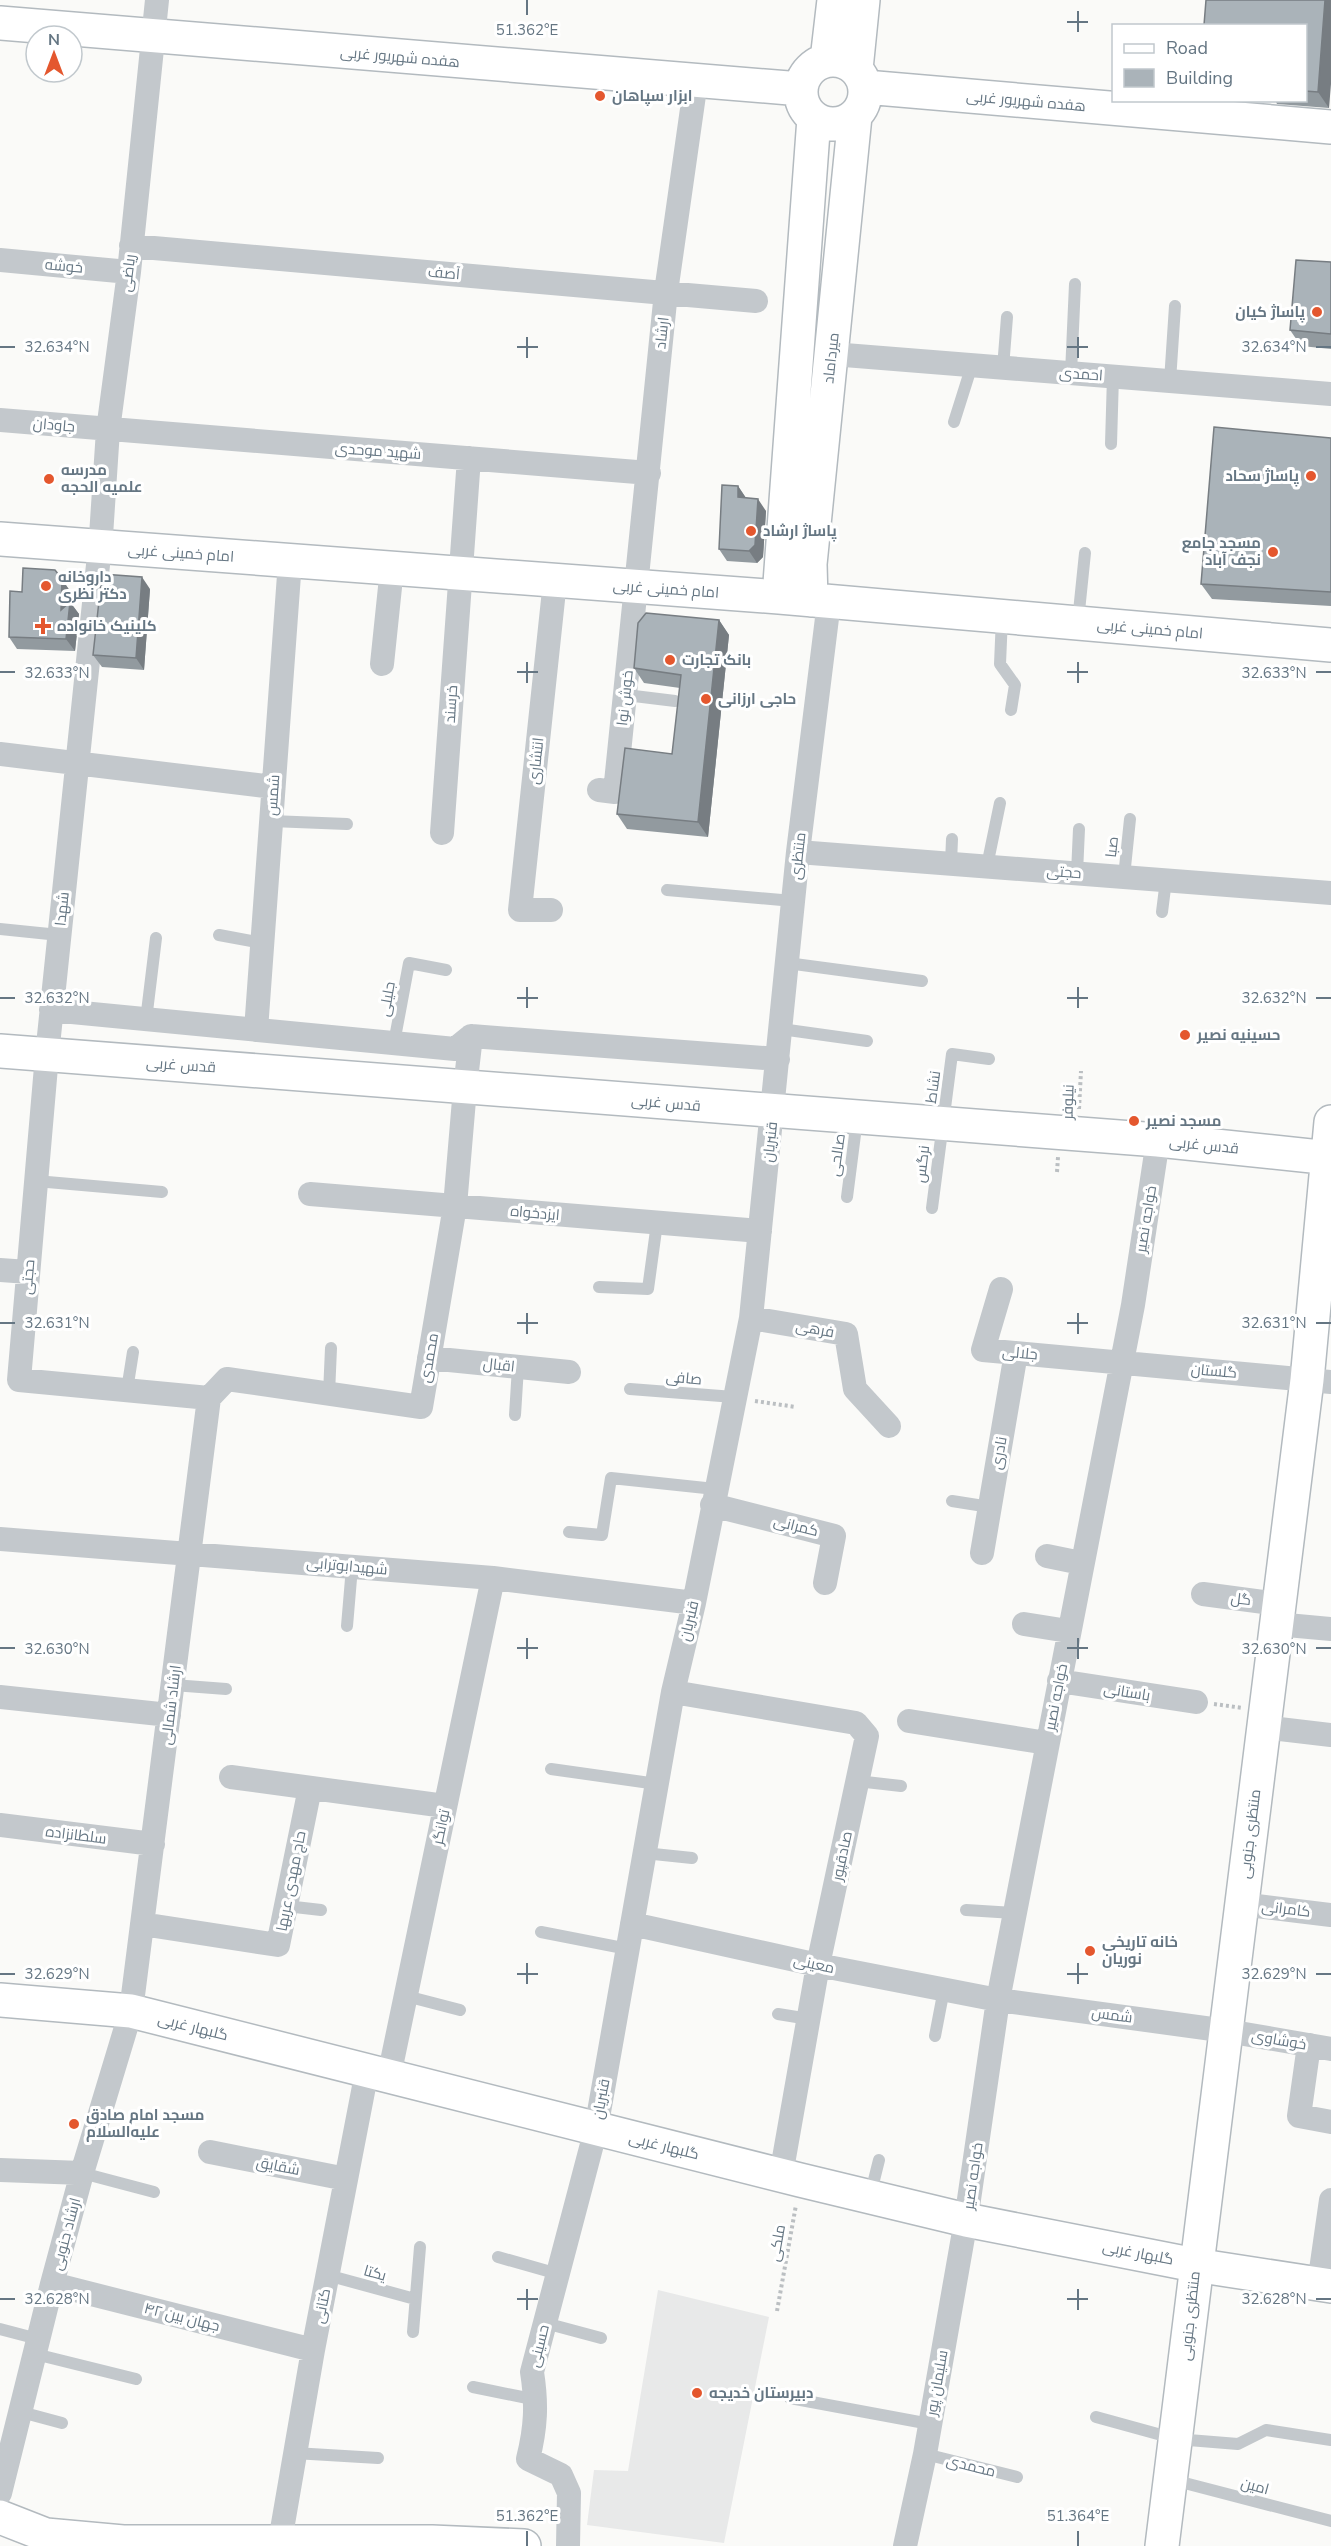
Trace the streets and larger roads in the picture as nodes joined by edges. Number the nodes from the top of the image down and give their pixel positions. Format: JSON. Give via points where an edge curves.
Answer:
{"nodes":[{"id":1,"x":157,"y":0,"type":"edge"},
{"id":2,"x":834,"y":0,"type":"edge"},
{"id":3,"x":863,"y":0,"type":"edge"},
{"id":4,"x":0,"y":23,"type":"edge"},
{"id":5,"x":153,"y":37,"type":"junction"},
{"id":6,"x":696,"y":81,"type":"junction"},
{"id":7,"x":851,"y":83,"type":"junction"},
{"id":8,"x":807,"y":103,"type":"junction"},
{"id":9,"x":1149,"y":106,"type":"edge"},
{"id":10,"x":1197,"y":108,"type":"edge"},
{"id":11,"x":1331,"y":127,"type":"edge"},
{"id":12,"x":131,"y":246,"type":"junction"},
{"id":13,"x":0,"y":260,"type":"edge"},
{"id":14,"x":129,"y":272,"type":"junction"},
{"id":15,"x":666,"y":292,"type":"junction"},
{"id":16,"x":756,"y":301,"type":"dead end"},
{"id":17,"x":832,"y":354,"type":"junction"},
{"id":18,"x":1331,"y":394,"type":"edge"},
{"id":19,"x":0,"y":420,"type":"edge"},
{"id":20,"x":108,"y":430,"type":"junction"},
{"id":21,"x":469,"y":458,"type":"junction"},
{"id":22,"x":649,"y":473,"type":"junction"},
{"id":23,"x":0,"y":539,"type":"edge"},
{"id":24,"x":100,"y":546,"type":"junction"},
{"id":25,"x":290,"y":561,"type":"junction"},
{"id":26,"x":392,"y":568,"type":"junction"},
{"id":27,"x":459,"y":574,"type":"junction"},
{"id":28,"x":555,"y":581,"type":"junction"},
{"id":29,"x":637,"y":586,"type":"junction"},
{"id":30,"x":779,"y":597,"type":"junction"},
{"id":31,"x":820,"y":601,"type":"junction"},
{"id":32,"x":1331,"y":645,"type":"edge"},
{"id":33,"x":382,"y":664,"type":"dead end"},
{"id":34,"x":0,"y":754,"type":"edge"},
{"id":35,"x":78,"y":763,"type":"junction"},
{"id":36,"x":273,"y":787,"type":"junction"},
{"id":37,"x":599,"y":790,"type":"dead end"},
{"id":38,"x":442,"y":833,"type":"dead end"},
{"id":39,"x":798,"y":852,"type":"junction"},
{"id":40,"x":1331,"y":893,"type":"edge"},
{"id":41,"x":551,"y":910,"type":"dead end"},
{"id":42,"x":51,"y":1010,"type":"junction"},
{"id":43,"x":256,"y":1030,"type":"junction"},
{"id":44,"x":471,"y":1036,"type":"junction"},
{"id":45,"x":0,"y":1051,"type":"edge"},
{"id":46,"x":47,"y":1055,"type":"junction"},
{"id":47,"x":778,"y":1059,"type":"junction"},
{"id":48,"x":465,"y":1088,"type":"junction"},
{"id":49,"x":773,"y":1112,"type":"junction"},
{"id":50,"x":1331,"y":1122,"type":"edge"},
{"id":51,"x":1158,"y":1140,"type":"junction"},
{"id":52,"x":1329,"y":1158,"type":"edge"},
{"id":53,"x":310,"y":1194,"type":"dead end"},
{"id":54,"x":456,"y":1206,"type":"junction"},
{"id":55,"x":760,"y":1231,"type":"junction"},
{"id":56,"x":0,"y":1270,"type":"edge"},
{"id":57,"x":28,"y":1272,"type":"junction"},
{"id":58,"x":1001,"y":1289,"type":"dead end"},
{"id":59,"x":751,"y":1318,"type":"junction"},
{"id":60,"x":1016,"y":1353,"type":"junction"},
{"id":61,"x":429,"y":1358,"type":"junction"},
{"id":62,"x":1121,"y":1362,"type":"junction"},
{"id":63,"x":569,"y":1372,"type":"dead end"},
{"id":64,"x":1319,"y":1381,"type":"edge"},
{"id":65,"x":209,"y":1398,"type":"junction"},
{"id":66,"x":889,"y":1426,"type":"dead end"},
{"id":67,"x":713,"y":1497,"type":"junction"},
{"id":68,"x":0,"y":1539,"type":"edge"},
{"id":69,"x":982,"y":1553,"type":"dead end"},
{"id":70,"x":190,"y":1554,"type":"junction"},
{"id":71,"x":1047,"y":1556,"type":"dead end"},
{"id":72,"x":1081,"y":1563,"type":"junction"},
{"id":73,"x":493,"y":1578,"type":"junction"},
{"id":74,"x":825,"y":1583,"type":"dead end"},
{"id":75,"x":1203,"y":1594,"type":"dead end"},
{"id":76,"x":694,"y":1603,"type":"junction"},
{"id":77,"x":1277,"y":1614,"type":"junction"},
{"id":78,"x":1024,"y":1624,"type":"dead end"},
{"id":79,"x":1331,"y":1629,"type":"edge"},
{"id":80,"x":1068,"y":1631,"type":"junction"},
{"id":81,"x":1059,"y":1681,"type":"junction"},
{"id":82,"x":673,"y":1692,"type":"junction"},
{"id":83,"x":0,"y":1697,"type":"edge"},
{"id":84,"x":1196,"y":1702,"type":"road end"},
{"id":85,"x":169,"y":1715,"type":"junction"},
{"id":86,"x":1264,"y":1719,"type":"junction"},
{"id":87,"x":909,"y":1721,"type":"dead end"},
{"id":88,"x":1331,"y":1735,"type":"edge"},
{"id":89,"x":1047,"y":1743,"type":"junction"},
{"id":90,"x":231,"y":1777,"type":"dead end"},
{"id":91,"x":310,"y":1788,"type":"junction"},
{"id":92,"x":445,"y":1806,"type":"junction"},
{"id":93,"x":0,"y":1825,"type":"edge"},
{"id":94,"x":153,"y":1844,"type":"junction"},
{"id":95,"x":1241,"y":1904,"type":"junction"},
{"id":96,"x":1331,"y":1915,"type":"edge"},
{"id":97,"x":142,"y":1924,"type":"junction"},
{"id":98,"x":632,"y":1924,"type":"junction"},
{"id":99,"x":818,"y":1965,"type":"junction"},
{"id":100,"x":0,"y":2000,"type":"edge"},
{"id":101,"x":998,"y":2000,"type":"junction"},
{"id":102,"x":131,"y":2011,"type":"junction"},
{"id":103,"x":1227,"y":2031,"type":"junction"},
{"id":104,"x":1320,"y":2047,"type":"edge"},
{"id":105,"x":378,"y":2074,"type":"junction"},
{"id":106,"x":1331,"y":2122,"type":"edge"},
{"id":107,"x":596,"y":2129,"type":"junction"},
{"id":108,"x":210,"y":2152,"type":"dead end"},
{"id":109,"x":0,"y":2170,"type":"edge"},
{"id":110,"x":82,"y":2173,"type":"junction"},
{"id":111,"x":790,"y":2178,"type":"junction"},
{"id":112,"x":346,"y":2179,"type":"junction"},
{"id":113,"x":1331,"y":2200,"type":"edge"},
{"id":114,"x":966,"y":2220,"type":"junction"},
{"id":115,"x":1196,"y":2265,"type":"junction"},
{"id":116,"x":52,"y":2284,"type":"junction"},
{"id":117,"x":1325,"y":2285,"type":"edge"},
{"id":118,"x":313,"y":2350,"type":"junction"},
{"id":119,"x":0,"y":2493,"type":"edge"},
{"id":120,"x":0,"y":2517,"type":"edge"},
{"id":121,"x":280,"y":2541,"type":"junction"},
{"id":122,"x":432,"y":2544,"type":"edge"},
{"id":123,"x":524,"y":2546,"type":"edge"},
{"id":124,"x":568,"y":2546,"type":"edge"},
{"id":125,"x":905,"y":2546,"type":"edge"},
{"id":126,"x":1162,"y":2546,"type":"edge"}],
"edges":[{"from":1,"to":5,"type":"street","name":"ریاضی"},
{"from":2,"to":7,"type":"street","name":"میرداماد"},
{"from":3,"to":7,"type":"street","name":"میرداماد"},
{"from":4,"to":5,"type":"street","name":"هفده شهریور غربی"},
{"from":5,"to":6,"type":"street","name":"هفده شهریور غربی"},
{"from":5,"to":12,"type":"street","name":"ریاضی"},
{"from":6,"to":8,"type":"street","name":"هفده شهریور غربی"},
{"from":6,"to":15,"type":"street","name":"ارشاد"},
{"from":7,"to":8,"type":"street","via":[[809,70]]},
{"from":7,"to":8,"type":"street","name":"هفده شهریور غربی","via":[[835,124]]},
{"from":7,"to":9,"type":"street","name":"هفده شهریور غربی"},
{"from":7,"to":17,"type":"street","name":"میرداماد"},
{"from":8,"to":30,"type":"street"},
{"from":9,"to":10,"type":"street","name":"هفده شهریور غربی"},
{"from":10,"to":11,"type":"street","name":"هفده شهریور غربی"},
{"from":12,"to":14,"type":"street","name":"ریاضی"},
{"from":12,"to":15,"type":"street","name":"آصف"},
{"from":13,"to":14,"type":"street","name":"خوشه"},
{"from":14,"to":20,"type":"street","name":"ریاضی"},
{"from":15,"to":16,"type":"street","name":"آصف"},
{"from":15,"to":22,"type":"street","name":"ارشاد"},
{"from":17,"to":18,"type":"street","name":"احمدی"},
{"from":17,"to":31,"type":"street","name":"میرداماد","via":[[810,564]]},
{"from":19,"to":20,"type":"street","name":"جاودان"},
{"from":20,"to":21,"type":"street","name":"شهید موحدی"},
{"from":20,"to":24,"type":"street","name":"ریاضی"},
{"from":21,"to":22,"type":"street","name":"شهید موحدی"},
{"from":21,"to":27,"type":"street","name":"خرسند"},
{"from":22,"to":29,"type":"street","name":"ارشاد"},
{"from":23,"to":24,"type":"street","name":"امام خمینی غربی"},
{"from":24,"to":25,"type":"street","name":"امام خمینی غربی"},
{"from":24,"to":35,"type":"street","name":"شهدا"},
{"from":25,"to":26,"type":"street","name":"امام خمینی غربی"},
{"from":25,"to":36,"type":"street","name":"شمس"},
{"from":26,"to":27,"type":"street","name":"امام خمینی غربی"},
{"from":26,"to":33,"type":"street"},
{"from":27,"to":28,"type":"street","name":"امام خمینی غربی"},
{"from":27,"to":38,"type":"street","name":"خرسند"},
{"from":28,"to":29,"type":"street","name":"امام خمینی غربی"},
{"from":28,"to":41,"type":"street","name":"انتشاری","via":[[520,910]]},
{"from":29,"to":30,"type":"street","name":"امام خمینی غربی"},
{"from":29,"to":37,"type":"street","name":"خوش نوا","via":[[625,748],[615,792]]},
{"from":30,"to":31,"type":"street","name":"امام خمینی غربی"},
{"from":31,"to":32,"type":"street","name":"امام خمینی غربی"},
{"from":31,"to":39,"type":"street","name":"منتظری"},
{"from":34,"to":35,"type":"street"},
{"from":35,"to":36,"type":"street"},
{"from":35,"to":42,"type":"street","name":"شهدا"},
{"from":36,"to":43,"type":"street","name":"شمس"},
{"from":39,"to":40,"type":"street","name":"حجتی"},
{"from":39,"to":47,"type":"street","name":"منتظری"},
{"from":42,"to":43,"type":"street"},
{"from":42,"to":46,"type":"street","name":"شهدا"},
{"from":43,"to":44,"type":"street","via":[[455,1049]]},
{"from":44,"to":47,"type":"street"},
{"from":44,"to":48,"type":"street","name":"محمدی"},
{"from":45,"to":46,"type":"street","name":"قدس غربی"},
{"from":46,"to":48,"type":"street","name":"قدس غربی"},
{"from":46,"to":57,"type":"street","name":"حجتی"},
{"from":47,"to":49,"type":"street","name":"منتظری"},
{"from":48,"to":49,"type":"street","name":"قدس غربی"},
{"from":48,"to":54,"type":"street","name":"محمدی"},
{"from":49,"to":51,"type":"street","name":"قدس غربی"},
{"from":49,"to":55,"type":"street","name":"قنبریان"},
{"from":50,"to":52,"type":"street","name":"منتظری جنوبی"},
{"from":51,"to":52,"type":"street","name":"قدس غربی"},
{"from":51,"to":62,"type":"street","name":"خواجه نصیر"},
{"from":52,"to":64,"type":"street","name":"منتظری جنوبی"},
{"from":53,"to":54,"type":"street","name":"ایزدخواه"},
{"from":54,"to":55,"type":"street","name":"ایزدخواه"},
{"from":54,"to":61,"type":"street","name":"محمدی"},
{"from":55,"to":59,"type":"street","name":"قنبریان"},
{"from":56,"to":57,"type":"street"},
{"from":57,"to":65,"type":"street","name":"حجتی","via":[[19,1380]]},
{"from":58,"to":60,"type":"street","name":"جلالی","via":[[983,1350]]},
{"from":59,"to":66,"type":"street","name":"فرهی","via":[[846,1335],[855,1389]]},
{"from":59,"to":67,"type":"street","name":"قنبریان"},
{"from":60,"to":62,"type":"street","name":"جلالی"},
{"from":60,"to":69,"type":"street","name":"نادری"},
{"from":61,"to":63,"type":"street","name":"اقبال"},
{"from":61,"to":65,"type":"street","name":"محمدی","via":[[421,1407],[227,1379]]},
{"from":62,"to":64,"type":"street","name":"گلستان"},
{"from":62,"to":72,"type":"street","name":"خواجه نصیر"},
{"from":64,"to":77,"type":"street","name":"منتظری جنوبی"},
{"from":65,"to":70,"type":"street","name":"ارشاد شمالی"},
{"from":67,"to":74,"type":"street","name":"کمرانی","via":[[834,1536]]},
{"from":67,"to":76,"type":"street","name":"قنبریان"},
{"from":68,"to":70,"type":"street","name":"شهیدابوترابی"},
{"from":70,"to":73,"type":"street","name":"شهیدابوترابی"},
{"from":70,"to":85,"type":"street","name":"ارشاد شمالی"},
{"from":71,"to":72,"type":"street"},
{"from":72,"to":80,"type":"street","name":"خواجه نصیر"},
{"from":73,"to":76,"type":"street","name":"شهیدابوترابی"},
{"from":73,"to":92,"type":"street","name":"توانگر"},
{"from":75,"to":77,"type":"street","name":"گل"},
{"from":76,"to":82,"type":"street","name":"قنبریان"},
{"from":77,"to":79,"type":"street","name":"گل"},
{"from":77,"to":86,"type":"street","name":"منتظری جنوبی"},
{"from":78,"to":80,"type":"street"},
{"from":80,"to":81,"type":"street","name":"خواجه نصیر"},
{"from":81,"to":84,"type":"street","name":"باستانی"},
{"from":81,"to":89,"type":"street","name":"خواجه نصیر"},
{"from":82,"to":98,"type":"street","name":"قنبریان"},
{"from":82,"to":99,"type":"street","name":"صادقپور","via":[[856,1723],[867,1736]]},
{"from":83,"to":85,"type":"street"},
{"from":85,"to":94,"type":"street","name":"ارشاد شمالی"},
{"from":86,"to":88,"type":"street"},
{"from":86,"to":95,"type":"street","name":"منتظری جنوبی"},
{"from":87,"to":89,"type":"street"},
{"from":89,"to":101,"type":"street","name":"خواجه نصیر"},
{"from":90,"to":91,"type":"street"},
{"from":91,"to":92,"type":"street"},
{"from":91,"to":97,"type":"street","name":"حاج مهدی عربها","via":[[278,1945]]},
{"from":92,"to":105,"type":"street","name":"توانگر","via":[[406,1996]]},
{"from":93,"to":94,"type":"street","name":"سلطانزاده"},
{"from":94,"to":97,"type":"street","name":"ارشاد شمالی"},
{"from":95,"to":96,"type":"street","name":"کامرانی"},
{"from":95,"to":103,"type":"street","name":"منتظری جنوبی"},
{"from":97,"to":102,"type":"street","name":"ارشاد شمالی"},
{"from":98,"to":99,"type":"street","name":"معینی"},
{"from":98,"to":107,"type":"street","name":"قنبریان"},
{"from":99,"to":101,"type":"street","name":"معینی"},
{"from":99,"to":111,"type":"street","name":"صادقپور"},
{"from":100,"to":102,"type":"street","name":"گلبهار غربی"},
{"from":101,"to":103,"type":"street","name":"شمس"},
{"from":101,"to":114,"type":"street","name":"خواجه نصیر"},
{"from":102,"to":105,"type":"street","name":"گلبهار غربی"},
{"from":102,"to":110,"type":"street","name":"ارشاد جنوبی"},
{"from":103,"to":104,"type":"street","name":"خوشاوی"},
{"from":103,"to":115,"type":"street","name":"منتظری جنوبی"},
{"from":104,"to":106,"type":"street","via":[[1299,2116]]},
{"from":105,"to":107,"type":"street","name":"گلبهار غربی"},
{"from":105,"to":112,"type":"street","name":"کتانی"},
{"from":107,"to":111,"type":"street","name":"گلبهار غربی"},
{"from":107,"to":124,"type":"street","name":"حسینی","via":[[532,2372],[537,2400],[528,2459],[561,2475],[569,2493]]},
{"from":108,"to":112,"type":"street","name":"شقایق"},
{"from":109,"to":110,"type":"street"},
{"from":110,"to":116,"type":"street","name":"ارشاد جنوبی"},
{"from":111,"to":114,"type":"street","name":"گلبهار غربی"},
{"from":112,"to":118,"type":"street","name":"کتانی"},
{"from":113,"to":117,"type":"street"},
{"from":114,"to":115,"type":"street","name":"گلبهار غربی"},
{"from":114,"to":125,"type":"street","name":"سلیمان پور"},
{"from":115,"to":117,"type":"street","name":"گلبهار غربی"},
{"from":115,"to":126,"type":"street","name":"منتظری جنوبی"},
{"from":116,"to":118,"type":"street","name":"جهان بین ۴۲"},
{"from":116,"to":119,"type":"street","name":"ارشاد جنوبی"},
{"from":118,"to":121,"type":"street","name":"کتانی"},
{"from":120,"to":121,"type":"street","via":[[46,2535],[112,2541]]},
{"from":121,"to":122,"type":"street"},
{"from":122,"to":123,"type":"street"}]}
